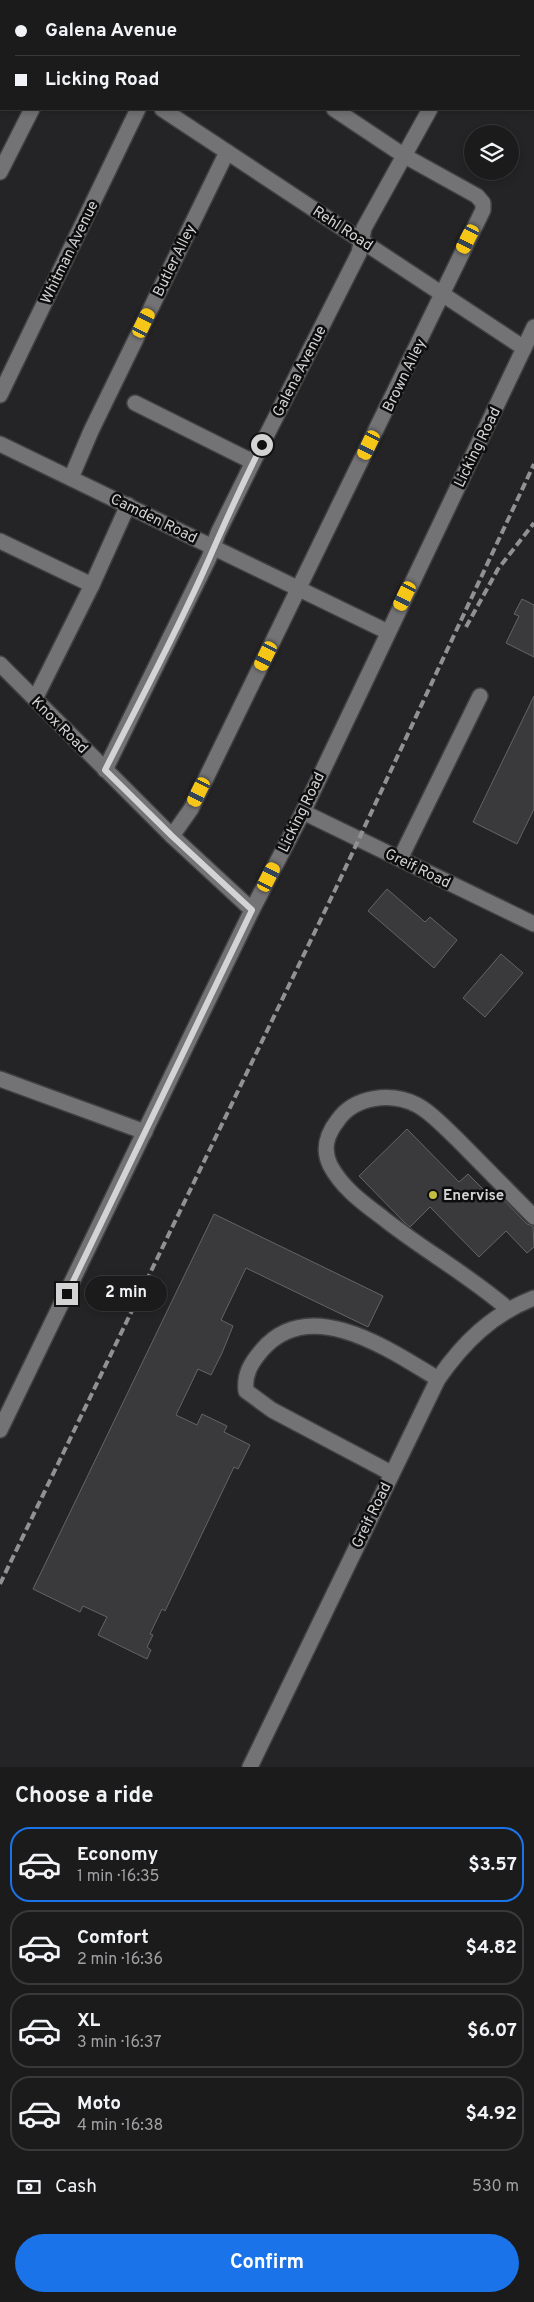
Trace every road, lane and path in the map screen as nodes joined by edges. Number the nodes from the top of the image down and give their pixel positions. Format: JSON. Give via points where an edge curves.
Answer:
{"nodes":[{"id":1,"x":31,"y":110,"type":"edge"},
{"id":2,"x":138,"y":110,"type":"edge"},
{"id":3,"x":164,"y":110,"type":"edge"},
{"id":4,"x":336,"y":110,"type":"edge"},
{"id":5,"x":429,"y":110,"type":"edge"},
{"id":6,"x":227,"y":152,"type":"junction"},
{"id":7,"x":403,"y":155,"type":"junction"},
{"id":8,"x":0,"y":172,"type":"edge"},
{"id":9,"x":362,"y":240,"type":"junction"},
{"id":10,"x":442,"y":293,"type":"junction"},
{"id":11,"x":534,"y":328,"type":"edge"},
{"id":12,"x":524,"y":348,"type":"junction"},
{"id":13,"x":0,"y":395,"type":"edge"},
{"id":14,"x":135,"y":403,"type":"dead end"},
{"id":15,"x":0,"y":444,"type":"edge"},
{"id":16,"x":253,"y":462,"type":"junction"},
{"id":17,"x":71,"y":478,"type":"junction"},
{"id":18,"x":128,"y":505,"type":"junction"},
{"id":19,"x":0,"y":541,"type":"edge"},
{"id":20,"x":213,"y":546,"type":"junction"},
{"id":21,"x":92,"y":585,"type":"junction"},
{"id":22,"x":299,"y":588,"type":"junction"},
{"id":23,"x":388,"y":632,"type":"junction"},
{"id":24,"x":0,"y":664,"type":"edge"},
{"id":25,"x":480,"y":696,"type":"dead end"},
{"id":26,"x":35,"y":699,"type":"junction"},
{"id":27,"x":105,"y":770,"type":"junction"},
{"id":28,"x":303,"y":812,"type":"junction"},
{"id":29,"x":172,"y":836,"type":"junction"},
{"id":30,"x":400,"y":859,"type":"junction"},
{"id":31,"x":252,"y":910,"type":"junction"},
{"id":32,"x":534,"y":924,"type":"edge"},
{"id":33,"x":0,"y":1079,"type":"edge"},
{"id":34,"x":145,"y":1132,"type":"junction"},
{"id":35,"x":534,"y":1217,"type":"edge"},
{"id":36,"x":534,"y":1298,"type":"edge"},
{"id":37,"x":508,"y":1310,"type":"junction"},
{"id":38,"x":438,"y":1378,"type":"junction"},
{"id":39,"x":0,"y":1430,"type":"edge"},
{"id":40,"x":391,"y":1473,"type":"junction"},
{"id":41,"x":250,"y":1767,"type":"edge"}],
"edges":[{"from":1,"to":8,"type":"street"},
{"from":2,"to":13,"type":"street","name":"Whitman Avenue"},
{"from":3,"to":6,"type":"street","name":"Rehl Road"},
{"from":4,"to":7,"type":"street","name":"Brown Alley"},
{"from":5,"to":7,"type":"street","name":"Galena Avenue"},
{"from":6,"to":9,"type":"street","name":"Rehl Road"},
{"from":6,"to":17,"type":"street","name":"Butler Alley"},
{"from":7,"to":9,"type":"street","name":"Galena Avenue","via":[[364,228]]},
{"from":7,"to":10,"type":"street","name":"Brown Alley","via":[[477,196],[483,203],[483,210]]},
{"from":9,"to":10,"type":"street","name":"Rehl Road"},
{"from":9,"to":16,"type":"street","name":"Galena Avenue","via":[[359,253]]},
{"from":10,"to":12,"type":"street","name":"Rehl Road"},
{"from":10,"to":22,"type":"street","name":"Brown Alley"},
{"from":11,"to":12,"type":"street","name":"Licking Road"},
{"from":12,"to":23,"type":"street","name":"Licking Road"},
{"from":14,"to":16,"type":"street"},
{"from":15,"to":17,"type":"street","name":"Camden Road"},
{"from":16,"to":20,"type":"street","name":"Galena Avenue"},
{"from":17,"to":18,"type":"street","name":"Camden Road"},
{"from":18,"to":20,"type":"street","name":"Camden Road"},
{"from":18,"to":21,"type":"street"},
{"from":19,"to":21,"type":"street"},
{"from":20,"to":22,"type":"street","name":"Camden Road"},
{"from":20,"to":27,"type":"street","name":"Galena Avenue"},
{"from":21,"to":26,"type":"street"},
{"from":22,"to":23,"type":"street","name":"Camden Road"},
{"from":22,"to":29,"type":"street","name":"Brown Alley","via":[[191,809]]},
{"from":23,"to":28,"type":"street","name":"Licking Road"},
{"from":24,"to":26,"type":"street","name":"Knox Road"},
{"from":25,"to":30,"type":"street"},
{"from":26,"to":27,"type":"street","name":"Knox Road"},
{"from":27,"to":29,"type":"street","name":"Knox Road"},
{"from":28,"to":30,"type":"street","name":"Greif Road"},
{"from":28,"to":31,"type":"street","name":"Licking Road"},
{"from":29,"to":31,"type":"street","name":"Knox Road"},
{"from":30,"to":32,"type":"street","name":"Greif Road"},
{"from":31,"to":34,"type":"street","name":"Licking Road"},
{"from":33,"to":34,"type":"street"},
{"from":34,"to":39,"type":"street","name":"Licking Road"},
{"from":35,"to":37,"type":"street","via":[[418,1105],[378,1098],[357,1104],[340,1117],[329,1132],[326,1141],[330,1164],[352,1194]]},
{"from":36,"to":37,"type":"street","name":"Greif Road"},
{"from":37,"to":38,"type":"street","name":"Greif Road","via":[[468,1340]]},
{"from":38,"to":40,"type":"street","name":"Greif Road"},
{"from":38,"to":40,"type":"street","via":[[392,1351],[340,1328],[320,1326],[282,1334],[268,1343],[253,1360],[245,1382],[246,1391],[255,1399]]},
{"from":40,"to":41,"type":"street","name":"Greif Road"}]}
